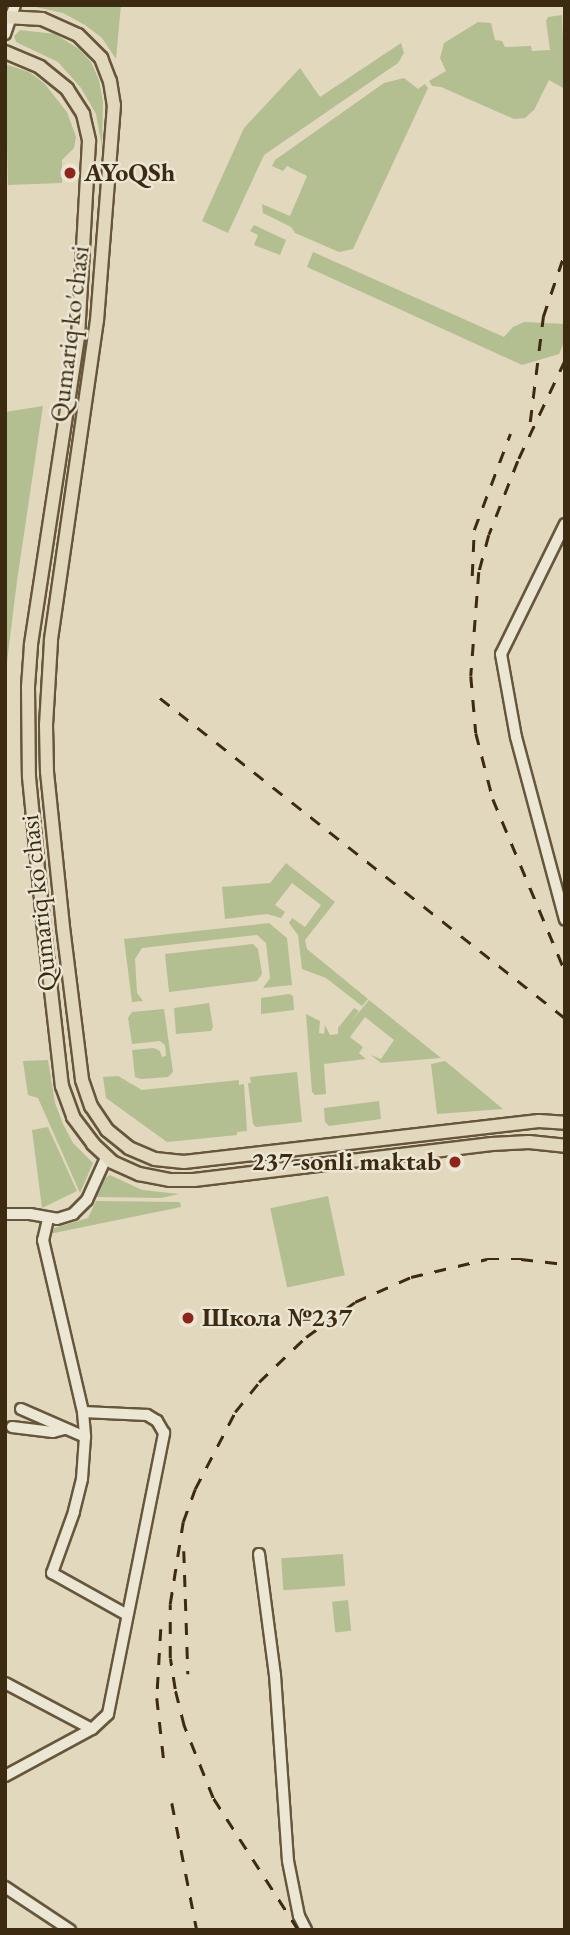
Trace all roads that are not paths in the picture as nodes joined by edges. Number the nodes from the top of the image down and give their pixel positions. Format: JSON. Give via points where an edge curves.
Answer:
{"nodes":[{"id":1,"x":11,"y":13,"type":"edge"},
{"id":2,"x":5,"y":34,"type":"edge"},
{"id":3,"x":5,"y":52,"type":"edge"},
{"id":4,"x":68,"y":400,"type":"junction"},
{"id":5,"x":86,"y":402,"type":"junction"},
{"id":6,"x":565,"y":524,"type":"edge"},
{"id":7,"x":565,"y":920,"type":"edge"},
{"id":8,"x":63,"y":927,"type":"junction"},
{"id":9,"x":44,"y":929,"type":"junction"},
{"id":10,"x":565,"y":1123,"type":"edge"},
{"id":11,"x":565,"y":1146,"type":"edge"},
{"id":12,"x":310,"y":1148,"type":"junction"},
{"id":13,"x":106,"y":1158,"type":"junction"},
{"id":14,"x":312,"y":1165,"type":"junction"},
{"id":15,"x":5,"y":1214,"type":"edge"},
{"id":16,"x":48,"y":1219,"type":"junction"},
{"id":17,"x":21,"y":1409,"type":"dead end"},
{"id":18,"x":83,"y":1412,"type":"junction"},
{"id":19,"x":12,"y":1427,"type":"dead end"},
{"id":20,"x":64,"y":1429,"type":"junction"},
{"id":21,"x":85,"y":1437,"type":"junction"},
{"id":22,"x":259,"y":1554,"type":"dead end"},
{"id":23,"x":127,"y":1615,"type":"junction"},
{"id":24,"x":5,"y":1683,"type":"edge"},
{"id":25,"x":92,"y":1729,"type":"junction"},
{"id":26,"x":5,"y":1776,"type":"edge"},
{"id":27,"x":5,"y":1887,"type":"edge"},
{"id":28,"x":70,"y":1930,"type":"edge"},
{"id":29,"x":306,"y":1930,"type":"edge"}],
"edges":[{"from":1,"to":2,"type":"street"},
{"from":1,"to":5,"type":"main road","name":"Qumariq ko'chasi","via":[[49,20],[78,35],[100,58],[111,89],[114,129]]},
{"from":3,"to":4,"type":"main road","name":"Qumariq ko'chasi","via":[[30,61],[59,81],[78,103],[88,130],[79,318]]},
{"from":4,"to":5,"type":"main road"},
{"from":4,"to":9,"type":"main road","name":"Qumariq ko'chasi","via":[[28,687],[29,776]]},
{"from":5,"to":8,"type":"main road","name":"Qumariq ko'chasi","via":[[47,683],[47,772]]},
{"from":6,"to":7,"type":"street","via":[[501,654],[516,737]]},
{"from":8,"to":9,"type":"main road"},
{"from":8,"to":12,"type":"main road","name":"Qumariq ko'chasi","via":[[82,1080],[96,1114],[113,1136],[146,1156],[174,1162]]},
{"from":9,"to":13,"type":"main road","name":"Qumariq ko'chasi","via":[[65,1097],[79,1126]]},
{"from":10,"to":12,"type":"main road","name":"Qumariq ko'chasi","via":[[539,1121]]},
{"from":11,"to":14,"type":"main road","name":"Qumariq ko'chasi","via":[[492,1144]]},
{"from":12,"to":14,"type":"main road"},
{"from":13,"to":14,"type":"main road","name":"Qumariq ko'chasi","via":[[139,1174],[178,1180]]},
{"from":13,"to":16,"type":"street","via":[[79,1209],[66,1218]]},
{"from":15,"to":16,"type":"street"},
{"from":16,"to":18,"type":"street","via":[[43,1240]]},
{"from":17,"to":20,"type":"street"},
{"from":18,"to":21,"type":"street"},
{"from":18,"to":23,"type":"street","via":[[146,1415],[157,1421],[164,1433]]},
{"from":19,"to":20,"type":"street"},
{"from":20,"to":21,"type":"street"},
{"from":21,"to":23,"type":"street","via":[[74,1512],[52,1573]]},
{"from":22,"to":29,"type":"street","via":[[275,1675],[288,1861]]},
{"from":23,"to":25,"type":"street","via":[[108,1714]]},
{"from":24,"to":25,"type":"street"},
{"from":25,"to":26,"type":"street"},
{"from":27,"to":28,"type":"street"}]}
